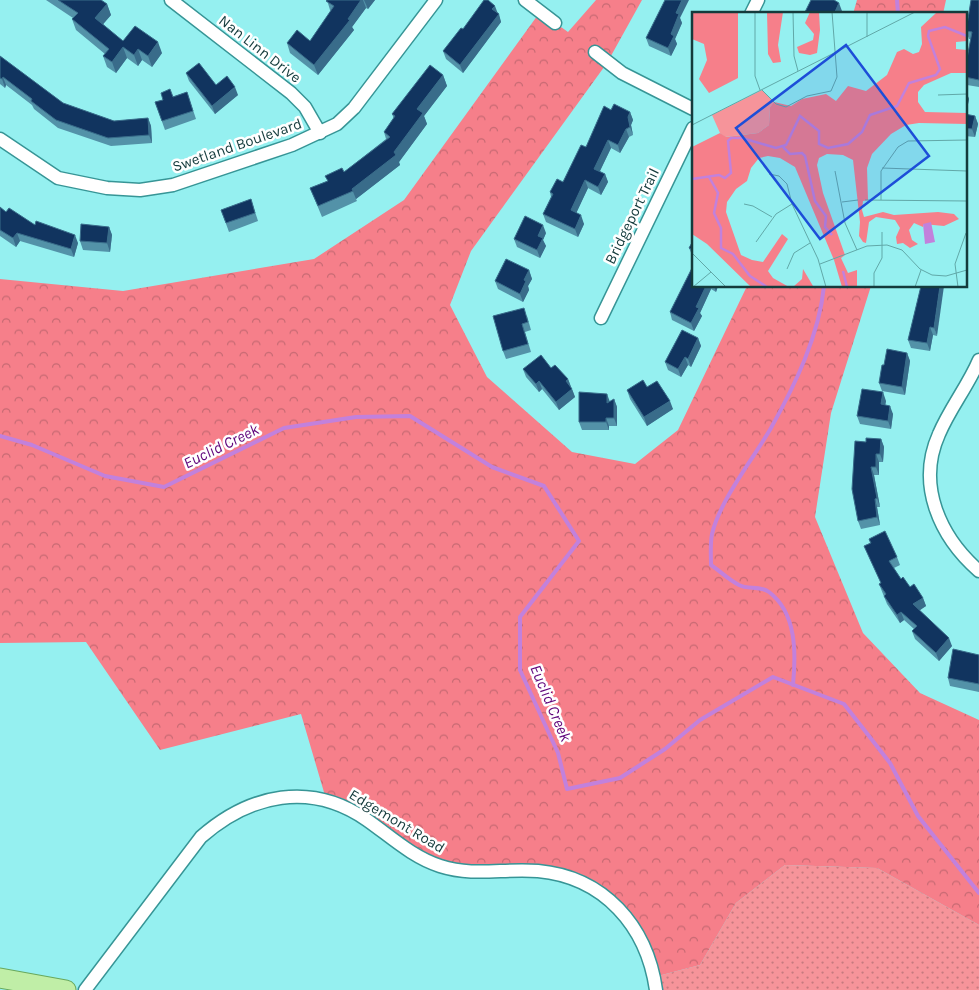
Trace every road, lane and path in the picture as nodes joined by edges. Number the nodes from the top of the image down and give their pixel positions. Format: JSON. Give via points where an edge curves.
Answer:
{"nodes":[{"id":1,"x":170,"y":0,"type":"edge"},
{"id":2,"x":436,"y":0,"type":"edge"},
{"id":3,"x":525,"y":0,"type":"edge"},
{"id":4,"x":758,"y":0,"type":"edge"},
{"id":5,"x":752,"y":12,"type":"edge"},
{"id":6,"x":555,"y":23,"type":"dead end"},
{"id":7,"x":595,"y":52,"type":"dead end"},
{"id":8,"x":692,"y":108,"type":"edge"},
{"id":9,"x":692,"y":130,"type":"edge"},
{"id":10,"x":320,"y":133,"type":"junction"},
{"id":11,"x":0,"y":139,"type":"edge"},
{"id":12,"x":601,"y":318,"type":"dead end"},
{"id":13,"x":979,"y":360,"type":"edge"},
{"id":14,"x":979,"y":571,"type":"edge"},
{"id":15,"x":0,"y":978,"type":"edge"},
{"id":16,"x":66,"y":990,"type":"edge"},
{"id":17,"x":85,"y":990,"type":"edge"},
{"id":18,"x":656,"y":990,"type":"edge"}],
"edges":[{"from":1,"to":10,"type":"street","name":"Nan Linn Drive","via":[[291,93],[305,107]]},
{"from":2,"to":10,"type":"street","name":"Swetland Boulevard","via":[[354,108],[337,124]]},
{"from":3,"to":6,"type":"street"},
{"from":4,"to":5,"type":"street"},
{"from":7,"to":8,"type":"street","via":[[622,73]]},
{"from":9,"to":12,"type":"street","name":"Bridgeport Trail"},
{"from":10,"to":11,"type":"street","name":"Swetland Boulevard","via":[[173,185],[140,190],[107,188],[58,178]]},
{"from":13,"to":14,"type":"street","via":[[938,435],[931,474],[934,504],[944,530],[958,551]]},
{"from":15,"to":16,"type":"main road"},
{"from":17,"to":18,"type":"street","name":"Edgemont Road","via":[[201,836],[240,810],[281,797],[303,795],[346,807],[398,844],[438,866],[481,874],[537,871],[575,880],[593,889],[621,911],[643,941]]}]}
